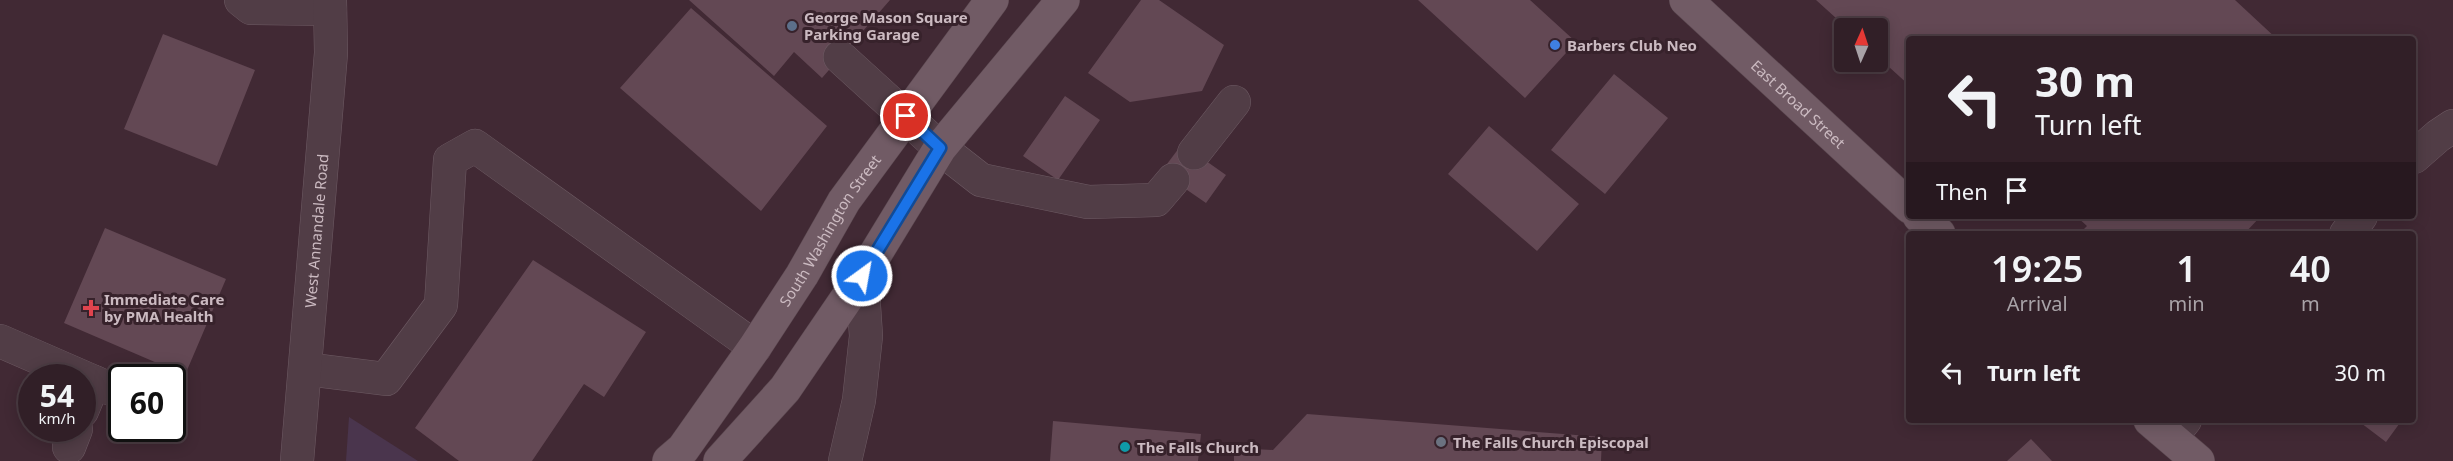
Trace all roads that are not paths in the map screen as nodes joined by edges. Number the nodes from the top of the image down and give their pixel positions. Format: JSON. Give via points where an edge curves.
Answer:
{"nodes":[{"id":1,"x":241,"y":0,"type":"edge"},
{"id":2,"x":992,"y":0,"type":"edge"},
{"id":3,"x":1063,"y":0,"type":"edge"},
{"id":4,"x":1686,"y":0,"type":"edge"},
{"id":5,"x":330,"y":5,"type":"edge"},
{"id":6,"x":840,"y":57,"type":"dead end"},
{"id":7,"x":1234,"y":102,"type":"dead end"},
{"id":8,"x":906,"y":116,"type":"junction"},
{"id":9,"x":2453,"y":126,"type":"edge"},
{"id":10,"x":940,"y":148,"type":"junction"},
{"id":11,"x":1194,"y":153,"type":"dead end"},
{"id":12,"x":2416,"y":155,"type":"edge"},
{"id":13,"x":1173,"y":180,"type":"dead end"},
{"id":14,"x":1906,"y":203,"type":"edge"},
{"id":15,"x":1922,"y":219,"type":"edge"},
{"id":16,"x":2358,"y":219,"type":"edge"},
{"id":17,"x":1936,"y":231,"type":"edge"},
{"id":18,"x":2348,"y":231,"type":"edge"},
{"id":19,"x":862,"y":276,"type":"junction"},
{"id":20,"x":0,"y":341,"type":"edge"},
{"id":21,"x":755,"y":347,"type":"junction"},
{"id":22,"x":41,"y":364,"type":"edge"},
{"id":23,"x":306,"y":369,"type":"junction"},
{"id":24,"x":2169,"y":426,"type":"edge"},
{"id":25,"x":297,"y":461,"type":"edge"},
{"id":26,"x":669,"y":461,"type":"edge"},
{"id":27,"x":720,"y":461,"type":"edge"},
{"id":28,"x":845,"y":461,"type":"edge"},
{"id":29,"x":2198,"y":461,"type":"edge"}],
"edges":[{"from":1,"to":5,"type":"street","via":[[250,8]]},
{"from":2,"to":8,"type":"main road","name":"South Washington Street"},
{"from":3,"to":10,"type":"main road"},
{"from":4,"to":14,"type":"main road","name":"East Broad Street"},
{"from":5,"to":23,"type":"street","name":"West Annandale Road","via":[[331,53]]},
{"from":6,"to":8,"type":"street"},
{"from":7,"to":11,"type":"street"},
{"from":8,"to":10,"type":"street"},
{"from":8,"to":21,"type":"main road","name":"South Washington Street","via":[[844,201]]},
{"from":9,"to":12,"type":"street"},
{"from":10,"to":13,"type":"street","via":[[981,180],[1088,202],[1156,200]]},
{"from":10,"to":19,"type":"main road"},
{"from":15,"to":17,"type":"main road"},
{"from":16,"to":18,"type":"street"},
{"from":19,"to":27,"type":"main road","via":[[785,389]]},
{"from":19,"to":28,"type":"street","via":[[866,336],[859,400]]},
{"from":20,"to":22,"type":"street"},
{"from":21,"to":23,"type":"street","via":[[475,146],[450,160],[441,305],[386,379]]},
{"from":21,"to":26,"type":"main road","name":"South Washington Street","via":[[682,449]]},
{"from":23,"to":25,"type":"street","name":"West Annandale Road"},
{"from":24,"to":29,"type":"main road"}]}
